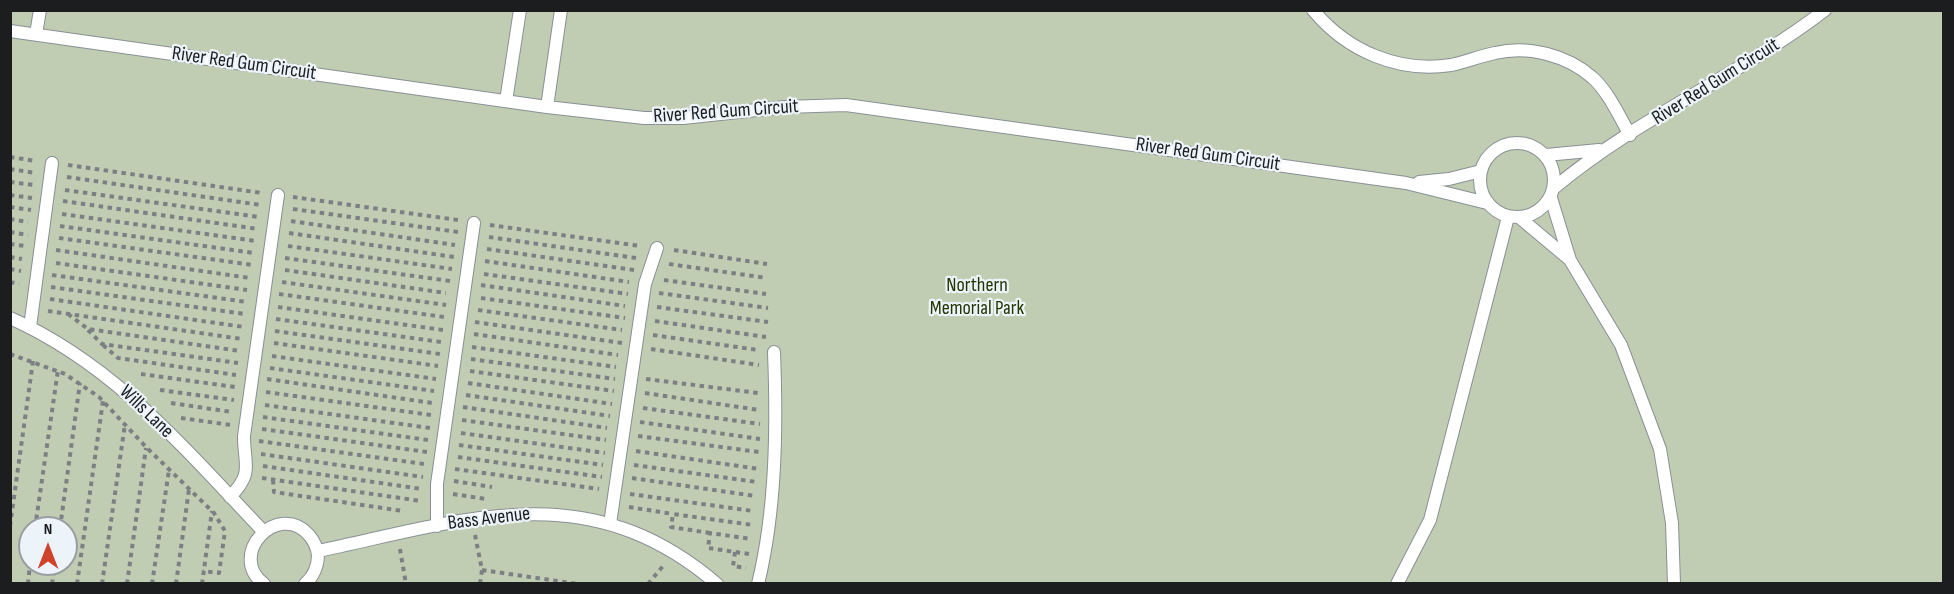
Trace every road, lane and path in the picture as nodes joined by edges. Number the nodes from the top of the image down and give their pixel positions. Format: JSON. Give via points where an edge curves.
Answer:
{"nodes":[{"id":1,"x":40,"y":10,"type":"edge"},
{"id":2,"x":520,"y":10,"type":"edge"},
{"id":3,"x":561,"y":10,"type":"edge"},
{"id":4,"x":1313,"y":10,"type":"edge"},
{"id":5,"x":1825,"y":10,"type":"edge"},
{"id":6,"x":10,"y":31,"type":"edge"},
{"id":7,"x":36,"y":34,"type":"junction"},
{"id":8,"x":506,"y":101,"type":"junction"},
{"id":9,"x":547,"y":107,"type":"junction"},
{"id":10,"x":1630,"y":135,"type":"junction"},
{"id":11,"x":1604,"y":149,"type":"junction"},
{"id":12,"x":1546,"y":155,"type":"junction"},
{"id":13,"x":10,"y":157,"type":"edge"},
{"id":14,"x":10,"y":169,"type":"edge"},
{"id":15,"x":1481,"y":171,"type":"junction"},
{"id":16,"x":10,"y":182,"type":"edge"},
{"id":17,"x":1406,"y":183,"type":"junction"},
{"id":18,"x":1552,"y":193,"type":"junction"},
{"id":19,"x":10,"y":195,"type":"edge"},
{"id":20,"x":1487,"y":203,"type":"junction"},
{"id":21,"x":10,"y":207,"type":"edge"},
{"id":22,"x":1514,"y":217,"type":"junction"},
{"id":23,"x":10,"y":219,"type":"edge"},
{"id":24,"x":10,"y":232,"type":"edge"},
{"id":25,"x":42,"y":236,"type":"junction"},
{"id":26,"x":10,"y":244,"type":"edge"},
{"id":27,"x":10,"y":257,"type":"edge"},
{"id":28,"x":1570,"y":260,"type":"junction"},
{"id":29,"x":767,"y":264,"type":"dead end"},
{"id":30,"x":10,"y":269,"type":"edge"},
{"id":31,"x":767,"y":278,"type":"dead end"},
{"id":32,"x":10,"y":282,"type":"edge"},
{"id":33,"x":766,"y":294,"type":"dead end"},
{"id":34,"x":768,"y":308,"type":"dead end"},
{"id":35,"x":68,"y":314,"type":"junction"},
{"id":36,"x":260,"y":317,"type":"junction"},
{"id":37,"x":10,"y":318,"type":"edge"},
{"id":38,"x":768,"y":322,"type":"dead end"},
{"id":39,"x":30,"y":327,"type":"junction"},
{"id":40,"x":88,"y":329,"type":"junction"},
{"id":41,"x":771,"y":338,"type":"dead end"},
{"id":42,"x":102,"y":344,"type":"junction"},
{"id":43,"x":774,"y":352,"type":"joint"},
{"id":44,"x":10,"y":354,"type":"edge"},
{"id":45,"x":33,"y":361,"type":"junction"},
{"id":46,"x":455,"y":363,"type":"junction"},
{"id":47,"x":774,"y":367,"type":"junction"},
{"id":48,"x":58,"y":370,"type":"junction"},
{"id":49,"x":632,"y":373,"type":"junction"},
{"id":50,"x":141,"y":374,"type":"dead end"},
{"id":51,"x":81,"y":383,"type":"junction"},
{"id":52,"x":160,"y":390,"type":"dead end"},
{"id":53,"x":774,"y":396,"type":"junction"},
{"id":54,"x":103,"y":400,"type":"junction"},
{"id":55,"x":171,"y":404,"type":"dead end"},
{"id":56,"x":774,"y":412,"type":"junction"},
{"id":57,"x":181,"y":418,"type":"dead end"},
{"id":58,"x":125,"y":423,"type":"junction"},
{"id":59,"x":774,"y":426,"type":"junction"},
{"id":60,"x":773,"y":441,"type":"junction"},
{"id":61,"x":146,"y":447,"type":"junction"},
{"id":62,"x":773,"y":454,"type":"junction"},
{"id":63,"x":246,"y":464,"type":"junction"},
{"id":64,"x":169,"y":470,"type":"junction"},
{"id":65,"x":772,"y":470,"type":"junction"},
{"id":66,"x":273,"y":480,"type":"junction"},
{"id":67,"x":772,"y":484,"type":"junction"},
{"id":68,"x":492,"y":487,"type":"dead end"},
{"id":69,"x":190,"y":489,"type":"junction"},
{"id":70,"x":230,"y":497,"type":"junction"},
{"id":71,"x":486,"y":498,"type":"dead end"},
{"id":72,"x":771,"y":498,"type":"junction"},
{"id":73,"x":213,"y":512,"type":"junction"},
{"id":74,"x":403,"y":512,"type":"dead end"},
{"id":75,"x":769,"y":513,"type":"junction"},
{"id":76,"x":673,"y":514,"type":"junction"},
{"id":77,"x":37,"y":516,"type":"edge"},
{"id":78,"x":62,"y":516,"type":"edge"},
{"id":79,"x":472,"y":520,"type":"junction"},
{"id":80,"x":610,"y":524,"type":"junction"},
{"id":81,"x":10,"y":526,"type":"edge"},
{"id":82,"x":437,"y":526,"type":"junction"},
{"id":83,"x":768,"y":527,"type":"junction"},
{"id":84,"x":263,"y":531,"type":"junction"},
{"id":85,"x":398,"y":534,"type":"junction"},
{"id":86,"x":710,"y":534,"type":"junction"},
{"id":87,"x":766,"y":541,"type":"junction"},
{"id":88,"x":318,"y":551,"type":"junction"},
{"id":89,"x":765,"y":556,"type":"junction"},
{"id":90,"x":482,"y":570,"type":"junction"},
{"id":91,"x":203,"y":571,"type":"junction"},
{"id":92,"x":260,"y":583,"type":"edge"},
{"id":93,"x":77,"y":584,"type":"edge"},
{"id":94,"x":102,"y":584,"type":"edge"},
{"id":95,"x":127,"y":584,"type":"edge"},
{"id":96,"x":152,"y":584,"type":"edge"},
{"id":97,"x":176,"y":584,"type":"edge"},
{"id":98,"x":201,"y":584,"type":"edge"},
{"id":99,"x":305,"y":584,"type":"edge"},
{"id":100,"x":406,"y":584,"type":"edge"},
{"id":101,"x":480,"y":584,"type":"edge"},
{"id":102,"x":578,"y":584,"type":"edge"},
{"id":103,"x":717,"y":584,"type":"edge"},
{"id":104,"x":758,"y":584,"type":"edge"},
{"id":105,"x":1397,"y":584,"type":"edge"},
{"id":106,"x":1674,"y":584,"type":"edge"}],
"edges":[{"from":1,"to":7,"type":"lane"},
{"from":2,"to":8,"type":"lane"},
{"from":3,"to":9,"type":"lane"},
{"from":4,"to":10,"type":"lane","via":[[1358,49],[1399,64],[1452,64],[1509,50],[1563,59],[1594,79]]},
{"from":5,"to":10,"type":"lane","name":"River Red Gum Circuit","via":[[1794,34]]},
{"from":6,"to":7,"type":"lane","name":"River Red Gum Circuit"},
{"from":7,"to":8,"type":"lane","name":"River Red Gum Circuit"},
{"from":8,"to":9,"type":"lane","name":"River Red Gum Circuit"},
{"from":9,"to":17,"type":"lane","name":"River Red Gum Circuit","via":[[644,118],[683,118],[846,105]]},
{"from":10,"to":11,"type":"lane","name":"River Red Gum Circuit"},
{"from":11,"to":12,"type":"lane","name":"River Red Gum Circuit"},
{"from":11,"to":18,"type":"lane","name":"River Red Gum Circuit"},
{"from":12,"to":15,"type":"lane","via":[[1526,144],[1503,145],[1485,160]]},
{"from":12,"to":18,"type":"lane","via":[[1555,176]]},
{"from":13,"to":25,"type":"path"},
{"from":14,"to":25,"type":"path"},
{"from":15,"to":17,"type":"lane","name":"River Red Gum Circuit"},
{"from":15,"to":20,"type":"lane","via":[[1479,182]]},
{"from":16,"to":25,"type":"path"},
{"from":17,"to":20,"type":"lane","name":"River Red Gum Circuit"},
{"from":18,"to":22,"type":"lane","via":[[1533,215]]},
{"from":18,"to":28,"type":"lane"},
{"from":19,"to":25,"type":"path"},
{"from":20,"to":22,"type":"lane","via":[[1496,212]]},
{"from":21,"to":25,"type":"path"},
{"from":22,"to":28,"type":"lane"},
{"from":22,"to":105,"type":"lane","via":[[1430,520]]},
{"from":23,"to":25,"type":"path"},
{"from":24,"to":25,"type":"path"},
{"from":25,"to":26,"type":"path"},
{"from":25,"to":27,"type":"path"},
{"from":25,"to":30,"type":"path"},
{"from":25,"to":32,"type":"path"},
{"from":25,"to":35,"type":"path"},
{"from":25,"to":36,"type":"path"},
{"from":25,"to":36,"type":"path"},
{"from":25,"to":36,"type":"path"},
{"from":25,"to":36,"type":"path"},
{"from":25,"to":36,"type":"path"},
{"from":25,"to":36,"type":"path"},
{"from":25,"to":36,"type":"path"},
{"from":25,"to":36,"type":"path"},
{"from":25,"to":36,"type":"path"},
{"from":25,"to":36,"type":"path"},
{"from":25,"to":36,"type":"path"},
{"from":25,"to":36,"type":"path"},
{"from":25,"to":39,"type":"lane"},
{"from":28,"to":106,"type":"lane","via":[[1621,345],[1660,449],[1672,523]]},
{"from":29,"to":49,"type":"path"},
{"from":31,"to":49,"type":"path"},
{"from":33,"to":49,"type":"path"},
{"from":34,"to":49,"type":"path"},
{"from":35,"to":36,"type":"path"},
{"from":35,"to":40,"type":"path"},
{"from":36,"to":40,"type":"path"},
{"from":36,"to":42,"type":"path"},
{"from":36,"to":42,"type":"path","via":[[118,358]]},
{"from":36,"to":46,"type":"path"},
{"from":36,"to":46,"type":"path"},
{"from":36,"to":46,"type":"path"},
{"from":36,"to":46,"type":"path"},
{"from":36,"to":46,"type":"path"},
{"from":36,"to":46,"type":"path"},
{"from":36,"to":46,"type":"path"},
{"from":36,"to":46,"type":"path"},
{"from":36,"to":46,"type":"path"},
{"from":36,"to":46,"type":"path"},
{"from":36,"to":46,"type":"path"},
{"from":36,"to":46,"type":"path"},
{"from":36,"to":46,"type":"path"},
{"from":36,"to":46,"type":"path"},
{"from":36,"to":46,"type":"path"},
{"from":36,"to":46,"type":"path"},
{"from":36,"to":46,"type":"path"},
{"from":36,"to":46,"type":"path"},
{"from":36,"to":46,"type":"path"},
{"from":36,"to":46,"type":"path"},
{"from":36,"to":46,"type":"path"},
{"from":36,"to":50,"type":"path"},
{"from":36,"to":52,"type":"path"},
{"from":36,"to":55,"type":"path"},
{"from":36,"to":57,"type":"path"},
{"from":36,"to":63,"type":"lane"},
{"from":37,"to":39,"type":"lane","name":"Wills Lane"},
{"from":38,"to":49,"type":"path"},
{"from":39,"to":70,"type":"lane","name":"Wills Lane","via":[[110,378]]},
{"from":40,"to":42,"type":"path"},
{"from":41,"to":49,"type":"path"},
{"from":43,"to":47,"type":"lane"},
{"from":43,"to":49,"type":"path"},
{"from":44,"to":45,"type":"path"},
{"from":45,"to":48,"type":"path"},
{"from":45,"to":81,"type":"path"},
{"from":46,"to":49,"type":"path"},
{"from":46,"to":49,"type":"path"},
{"from":46,"to":49,"type":"path"},
{"from":46,"to":49,"type":"path"},
{"from":46,"to":49,"type":"path"},
{"from":46,"to":49,"type":"path"},
{"from":46,"to":49,"type":"path"},
{"from":46,"to":49,"type":"path"},
{"from":46,"to":49,"type":"path"},
{"from":46,"to":49,"type":"path"},
{"from":46,"to":49,"type":"path"},
{"from":46,"to":49,"type":"path"},
{"from":46,"to":49,"type":"path"},
{"from":46,"to":49,"type":"path"},
{"from":46,"to":49,"type":"path"},
{"from":46,"to":49,"type":"path"},
{"from":46,"to":49,"type":"path"},
{"from":46,"to":49,"type":"path"},
{"from":46,"to":49,"type":"path"},
{"from":46,"to":49,"type":"path"},
{"from":46,"to":49,"type":"path"},
{"from":46,"to":63,"type":"path"},
{"from":46,"to":63,"type":"path"},
{"from":46,"to":66,"type":"path"},
{"from":46,"to":68,"type":"path"},
{"from":46,"to":71,"type":"path"},
{"from":46,"to":82,"type":"lane"},
{"from":47,"to":49,"type":"path"},
{"from":47,"to":53,"type":"lane"},
{"from":48,"to":51,"type":"path"},
{"from":48,"to":77,"type":"path"},
{"from":49,"to":53,"type":"path"},
{"from":49,"to":56,"type":"path"},
{"from":49,"to":59,"type":"path"},
{"from":49,"to":60,"type":"path"},
{"from":49,"to":62,"type":"path"},
{"from":49,"to":65,"type":"path"},
{"from":49,"to":67,"type":"path"},
{"from":49,"to":72,"type":"path"},
{"from":49,"to":75,"type":"path"},
{"from":49,"to":76,"type":"path"},
{"from":49,"to":80,"type":"lane"},
{"from":51,"to":54,"type":"path"},
{"from":51,"to":78,"type":"path"},
{"from":53,"to":56,"type":"lane"},
{"from":54,"to":58,"type":"path"},
{"from":54,"to":93,"type":"path"},
{"from":56,"to":59,"type":"lane"},
{"from":58,"to":61,"type":"path"},
{"from":58,"to":94,"type":"path"},
{"from":59,"to":60,"type":"lane"},
{"from":60,"to":62,"type":"lane"},
{"from":61,"to":64,"type":"path"},
{"from":61,"to":95,"type":"path"},
{"from":62,"to":65,"type":"lane"},
{"from":63,"to":66,"type":"path"},
{"from":63,"to":70,"type":"lane"},
{"from":64,"to":69,"type":"path"},
{"from":64,"to":96,"type":"path"},
{"from":65,"to":67,"type":"lane"},
{"from":66,"to":74,"type":"path","via":[[274,492]]},
{"from":67,"to":72,"type":"lane"},
{"from":69,"to":73,"type":"path"},
{"from":69,"to":97,"type":"path"},
{"from":70,"to":84,"type":"lane","name":"Wills Lane"},
{"from":72,"to":75,"type":"lane"},
{"from":73,"to":91,"type":"path"},
{"from":73,"to":91,"type":"path","via":[[225,531],[219,573]]},
{"from":75,"to":83,"type":"lane"},
{"from":76,"to":83,"type":"path"},
{"from":76,"to":86,"type":"path","via":[[671,527]]},
{"from":79,"to":80,"type":"lane","name":"Bass Avenue","via":[[503,514],[548,513]]},
{"from":79,"to":82,"type":"lane","name":"Bass Avenue"},
{"from":79,"to":90,"type":"path"},
{"from":80,"to":103,"type":"lane","name":"Bass Avenue","via":[[670,549]]},
{"from":82,"to":85,"type":"lane","name":"Bass Avenue"},
{"from":83,"to":87,"type":"lane"},
{"from":84,"to":88,"type":"lane","via":[[284,523],[296,525],[314,540]]},
{"from":84,"to":92,"type":"lane","via":[[251,550],[250,561]]},
{"from":85,"to":88,"type":"lane","name":"Bass Avenue"},
{"from":85,"to":100,"type":"path"},
{"from":86,"to":87,"type":"path"},
{"from":86,"to":89,"type":"path","via":[[708,548]]},
{"from":87,"to":89,"type":"lane"},
{"from":88,"to":99,"type":"lane","via":[[315,572]]},
{"from":89,"to":104,"type":"lane"},
{"from":90,"to":101,"type":"path"},
{"from":90,"to":102,"type":"path"},
{"from":91,"to":98,"type":"path"}]}
